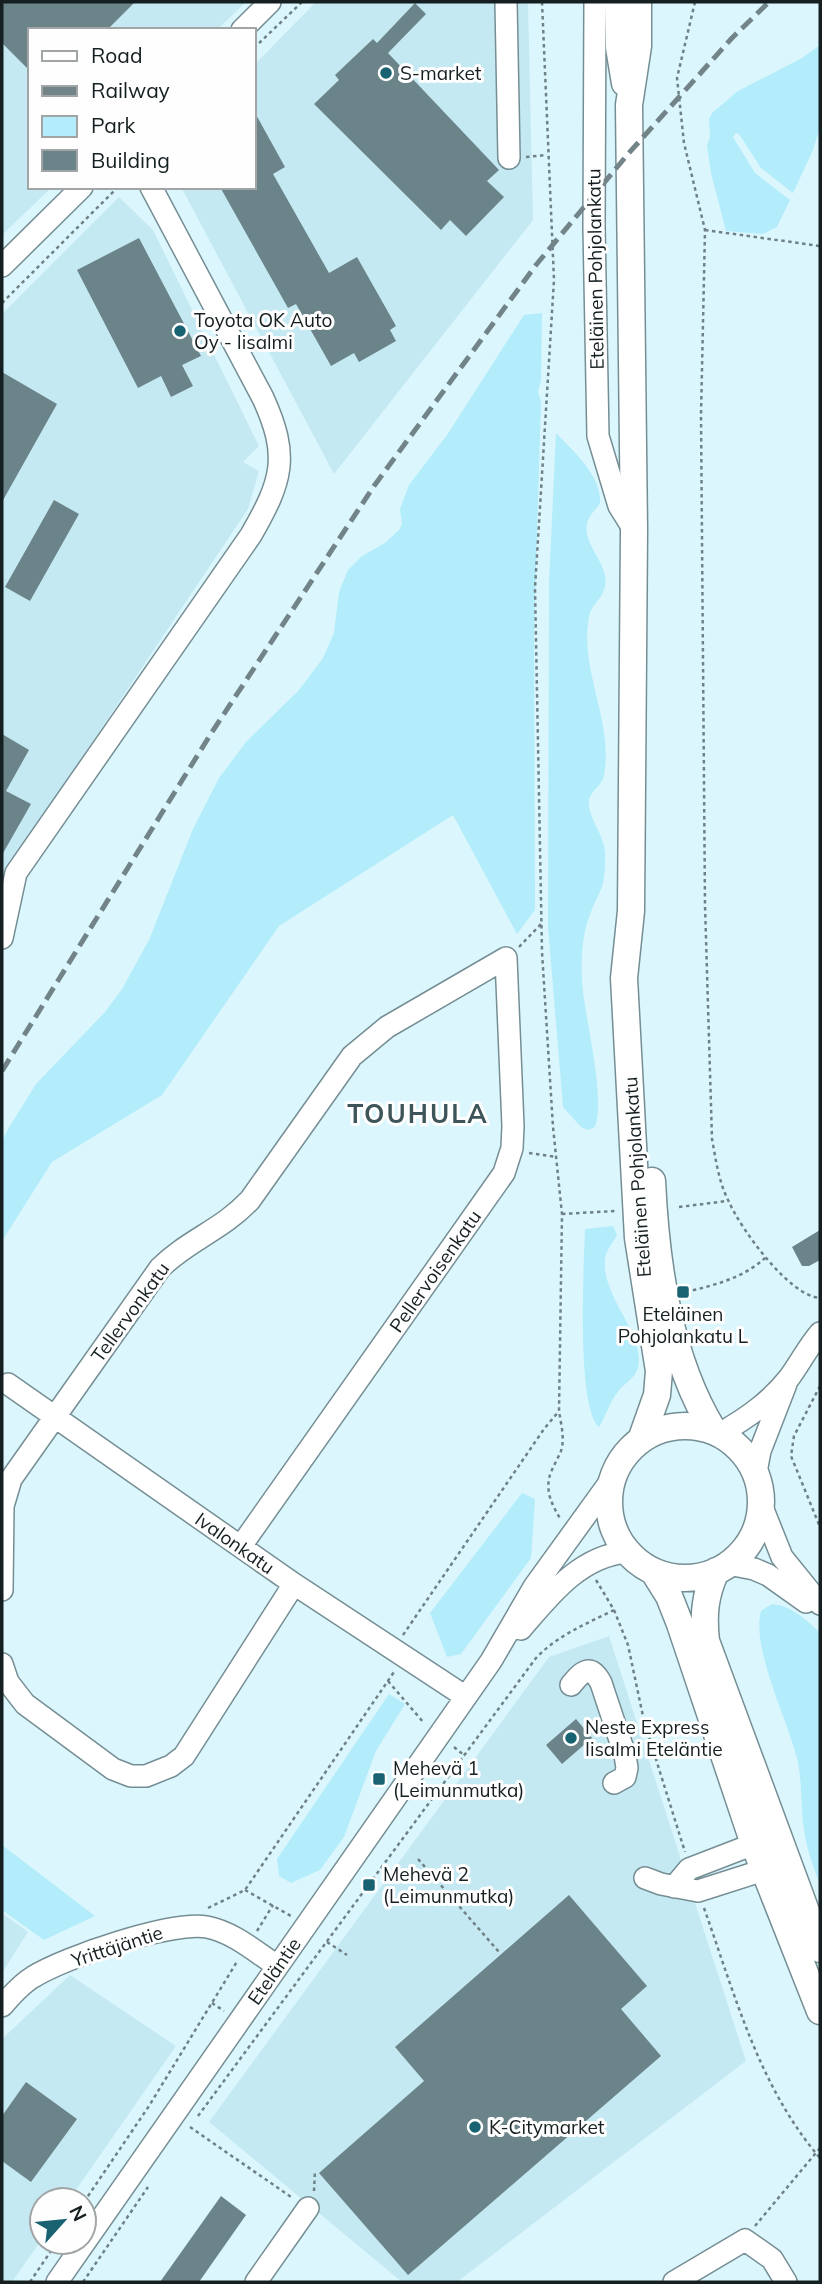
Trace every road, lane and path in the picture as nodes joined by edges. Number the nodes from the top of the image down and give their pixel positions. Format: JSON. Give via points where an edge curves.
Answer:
{"nodes":[{"id":1,"x":270,"y":2,"type":"edge"},
{"id":2,"x":302,"y":2,"type":"edge"},
{"id":3,"x":506,"y":2,"type":"edge"},
{"id":4,"x":542,"y":2,"type":"edge"},
{"id":5,"x":595,"y":2,"type":"edge"},
{"id":6,"x":618,"y":2,"type":"edge"},
{"id":7,"x":638,"y":2,"type":"edge"},
{"id":8,"x":695,"y":2,"type":"edge"},
{"id":9,"x":244,"y":28,"type":"edge"},
{"id":10,"x":256,"y":46,"type":"edge"},
{"id":11,"x":629,"y":105,"type":"junction"},
{"id":12,"x":509,"y":158,"type":"dead end"},
{"id":13,"x":80,"y":189,"type":"edge"},
{"id":14,"x":116,"y":189,"type":"edge"},
{"id":15,"x":152,"y":189,"type":"edge"},
{"id":16,"x":705,"y":230,"type":"junction"},
{"id":17,"x":820,"y":246,"type":"edge"},
{"id":18,"x":2,"y":266,"type":"edge"},
{"id":19,"x":2,"y":303,"type":"edge"},
{"id":20,"x":634,"y":530,"type":"junction"},
{"id":21,"x":631,"y":911,"type":"junction"},
{"id":22,"x":542,"y":923,"type":"junction"},
{"id":23,"x":2,"y":937,"type":"edge"},
{"id":24,"x":506,"y":958,"type":"junction"},
{"id":25,"x":512,"y":1148,"type":"junction"},
{"id":26,"x":556,"y":1157,"type":"junction"},
{"id":27,"x":728,"y":1201,"type":"junction"},
{"id":28,"x":679,"y":1208,"type":"dead end"},
{"id":29,"x":617,"y":1210,"type":"dead end"},
{"id":30,"x":562,"y":1214,"type":"junction"},
{"id":31,"x":765,"y":1258,"type":"junction"},
{"id":32,"x":682,"y":1292,"type":"dead end"},
{"id":33,"x":820,"y":1298,"type":"edge"},
{"id":34,"x":820,"y":1333,"type":"edge"},
{"id":35,"x":788,"y":1378,"type":"junction"},
{"id":36,"x":8,"y":1384,"type":"dead end"},
{"id":37,"x":820,"y":1386,"type":"edge"},
{"id":38,"x":559,"y":1411,"type":"junction"},
{"id":39,"x":54,"y":1418,"type":"junction"},
{"id":40,"x":717,"y":1431,"type":"junction"},
{"id":41,"x":641,"y":1440,"type":"junction"},
{"id":42,"x":756,"y":1472,"type":"junction"},
{"id":43,"x":612,"y":1479,"type":"junction"},
{"id":44,"x":762,"y":1507,"type":"junction"},
{"id":45,"x":562,"y":1524,"type":"dead end"},
{"id":46,"x":820,"y":1527,"type":"edge"},
{"id":47,"x":241,"y":1546,"type":"junction"},
{"id":48,"x":627,"y":1552,"type":"junction"},
{"id":49,"x":722,"y":1568,"type":"junction"},
{"id":50,"x":654,"y":1572,"type":"junction"},
{"id":51,"x":294,"y":1584,"type":"junction"},
{"id":52,"x":2,"y":1590,"type":"edge"},
{"id":53,"x":820,"y":1606,"type":"edge"},
{"id":54,"x":614,"y":1610,"type":"dead end"},
{"id":55,"x":399,"y":1652,"type":"junction"},
{"id":56,"x":491,"y":1661,"type":"junction"},
{"id":57,"x":2,"y":1664,"type":"edge"},
{"id":58,"x":387,"y":1681,"type":"junction"},
{"id":59,"x":571,"y":1685,"type":"dead end"},
{"id":60,"x":466,"y":1697,"type":"junction"},
{"id":61,"x":439,"y":1735,"type":"junction"},
{"id":62,"x":465,"y":1756,"type":"junction"},
{"id":63,"x":614,"y":1783,"type":"dead end"},
{"id":64,"x":754,"y":1844,"type":"junction"},
{"id":65,"x":783,"y":1849,"type":"junction"},
{"id":66,"x":418,"y":1859,"type":"dead end"},
{"id":67,"x":764,"y":1870,"type":"junction"},
{"id":68,"x":645,"y":1878,"type":"dead end"},
{"id":69,"x":674,"y":1887,"type":"junction"},
{"id":70,"x":327,"y":1942,"type":"junction"},
{"id":71,"x":247,"y":1946,"type":"junction"},
{"id":72,"x":820,"y":1949,"type":"edge"},
{"id":73,"x":499,"y":1952,"type":"dead end"},
{"id":74,"x":347,"y":1955,"type":"dead end"},
{"id":75,"x":277,"y":1966,"type":"junction"},
{"id":76,"x":2,"y":2006,"type":"edge"},
{"id":77,"x":820,"y":2011,"type":"edge"},
{"id":78,"x":190,"y":2127,"type":"junction"},
{"id":79,"x":185,"y":2135,"type":"dead end"},
{"id":80,"x":820,"y":2148,"type":"edge"},
{"id":81,"x":151,"y":2183,"type":"dead end"},
{"id":82,"x":95,"y":2186,"type":"edge"},
{"id":83,"x":308,"y":2208,"type":"joint"},
{"id":84,"x":745,"y":2240,"type":"junction"},
{"id":85,"x":48,"y":2256,"type":"edge"},
{"id":86,"x":30,"y":2282,"type":"edge"},
{"id":87,"x":57,"y":2282,"type":"edge"},
{"id":88,"x":83,"y":2282,"type":"edge"},
{"id":89,"x":256,"y":2282,"type":"edge"},
{"id":90,"x":674,"y":2282,"type":"edge"},
{"id":91,"x":786,"y":2282,"type":"edge"}],
"edges":[{"from":1,"to":9,"type":"street"},
{"from":2,"to":10,"type":"path"},
{"from":3,"to":12,"type":"street"},
{"from":4,"to":22,"type":"path","via":[[554,280],[536,588]]},
{"from":5,"to":20,"type":"street","name":"Eteläinen Pohjolankatu","via":[[598,436],[619,506]]},
{"from":6,"to":11,"type":"main road","name":"Eteläinen Pohjolankatu","via":[[619,47]]},
{"from":7,"to":11,"type":"main road","name":"Eteläinen Pohjolankatu","via":[[638,47]]},
{"from":8,"to":16,"type":"path","via":[[677,78],[684,143]]},
{"from":11,"to":20,"type":"main road","name":"Eteläinen Pohjolankatu"},
{"from":13,"to":18,"type":"street"},
{"from":14,"to":19,"type":"path"},
{"from":15,"to":23,"type":"street","via":[[263,398],[274,422],[280,467],[269,504],[251,535],[16,873]]},
{"from":16,"to":17,"type":"path"},
{"from":16,"to":27,"type":"path","via":[[701,415],[705,905],[712,1139]]},
{"from":20,"to":21,"type":"main road","name":"Eteläinen Pohjolankatu"},
{"from":21,"to":40,"type":"main road","name":"Eteläinen Pohjolankatu","via":[[642,976],[660,1262],[679,1360],[690,1388]]},
{"from":21,"to":41,"type":"main road","name":"Eteläinen Pohjolankatu","via":[[624,978],[638,1238],[659,1371],[657,1395]]},
{"from":22,"to":24,"type":"path"},
{"from":22,"to":26,"type":"path"},
{"from":24,"to":25,"type":"street","name":"Pellervoisenkatu"},
{"from":24,"to":39,"type":"street","name":"Tellervonkatu","via":[[387,1027],[352,1056],[250,1200],[233,1218],[175,1253],[160,1268]]},
{"from":25,"to":26,"type":"path"},
{"from":25,"to":47,"type":"street","name":"Pellervoisenkatu","via":[[504,1173]]},
{"from":26,"to":30,"type":"path"},
{"from":27,"to":28,"type":"path"},
{"from":27,"to":31,"type":"path"},
{"from":29,"to":30,"type":"path"},
{"from":30,"to":38,"type":"path"},
{"from":31,"to":32,"type":"path","via":[[733,1278]]},
{"from":31,"to":33,"type":"path","via":[[796,1286]]},
{"from":34,"to":35,"type":"street"},
{"from":35,"to":40,"type":"street","via":[[747,1419]]},
{"from":35,"to":42,"type":"street"},
{"from":36,"to":39,"type":"street","name":"Ivalonkatu"},
{"from":37,"to":46,"type":"path","via":[[794,1436],[791,1456]]},
{"from":38,"to":45,"type":"path","via":[[563,1440],[548,1486]]},
{"from":38,"to":55,"type":"path"},
{"from":39,"to":47,"type":"street","name":"Ivalonkatu"},
{"from":39,"to":52,"type":"street","name":"Tellervonkatu","via":[[11,1479],[3,1506]]},
{"from":40,"to":41,"type":"main road","via":[[678,1426]]},
{"from":40,"to":42,"type":"main road","via":[[746,1454]]},
{"from":41,"to":43,"type":"main road","via":[[624,1455]]},
{"from":42,"to":44,"type":"main road"},
{"from":43,"to":48,"type":"main road","via":[[612,1520]]},
{"from":43,"to":56,"type":"street","name":"Eteläntie","via":[[534,1587]]},
{"from":44,"to":49,"type":"main road","via":[[754,1537]]},
{"from":44,"to":53,"type":"street","via":[[782,1557]]},
{"from":47,"to":51,"type":"street","name":"Ivalonkatu"},
{"from":48,"to":50,"type":"main road"},
{"from":48,"to":56,"type":"street","name":"Eteläntie","via":[[595,1559],[576,1573]]},
{"from":49,"to":50,"type":"main road","via":[[684,1578]]},
{"from":49,"to":53,"type":"street","via":[[754,1569]]},
{"from":49,"to":65,"type":"main road","via":[[704,1604],[706,1640]]},
{"from":50,"to":64,"type":"main road","via":[[680,1624]]},
{"from":51,"to":55,"type":"street","name":"Ivalonkatu"},
{"from":51,"to":57,"type":"street","via":[[184,1756],[146,1776],[113,1769],[25,1704],[8,1682]]},
{"from":54,"to":62,"type":"path","via":[[545,1648]]},
{"from":55,"to":58,"type":"path"},
{"from":55,"to":60,"type":"street","name":"Ivalonkatu"},
{"from":56,"to":60,"type":"street","name":"Eteläntie"},
{"from":58,"to":61,"type":"path"},
{"from":58,"to":71,"type":"path","via":[[245,1890],[273,1905]]},
{"from":59,"to":63,"type":"street","via":[[588,1671],[601,1683],[626,1762],[625,1777]]},
{"from":60,"to":61,"type":"street","name":"Eteläntie"},
{"from":61,"to":62,"type":"path"},
{"from":61,"to":75,"type":"street","name":"Eteläntie"},
{"from":62,"to":70,"type":"path"},
{"from":64,"to":65,"type":"street"},
{"from":64,"to":67,"type":"main road"},
{"from":64,"to":69,"type":"street","via":[[689,1869]]},
{"from":65,"to":67,"type":"street"},
{"from":65,"to":72,"type":"main road"},
{"from":66,"to":73,"type":"path"},
{"from":67,"to":69,"type":"street","via":[[698,1891]]},
{"from":67,"to":77,"type":"main road"},
{"from":68,"to":69,"type":"street"},
{"from":70,"to":74,"type":"path"},
{"from":70,"to":78,"type":"path"},
{"from":71,"to":75,"type":"street","name":"Yrittäjäntie"},
{"from":71,"to":76,"type":"street","name":"Yrittäjäntie","via":[[207,1927],[147,1935],[33,1977]]},
{"from":71,"to":82,"type":"path"},
{"from":75,"to":87,"type":"street","name":"Eteläntie"},
{"from":78,"to":79,"type":"path"},
{"from":78,"to":83,"type":"path"},
{"from":80,"to":84,"type":"path"},
{"from":81,"to":88,"type":"path"},
{"from":83,"to":89,"type":"street"},
{"from":84,"to":90,"type":"street"},
{"from":84,"to":91,"type":"street","via":[[772,2259]]},
{"from":85,"to":86,"type":"path"}]}
